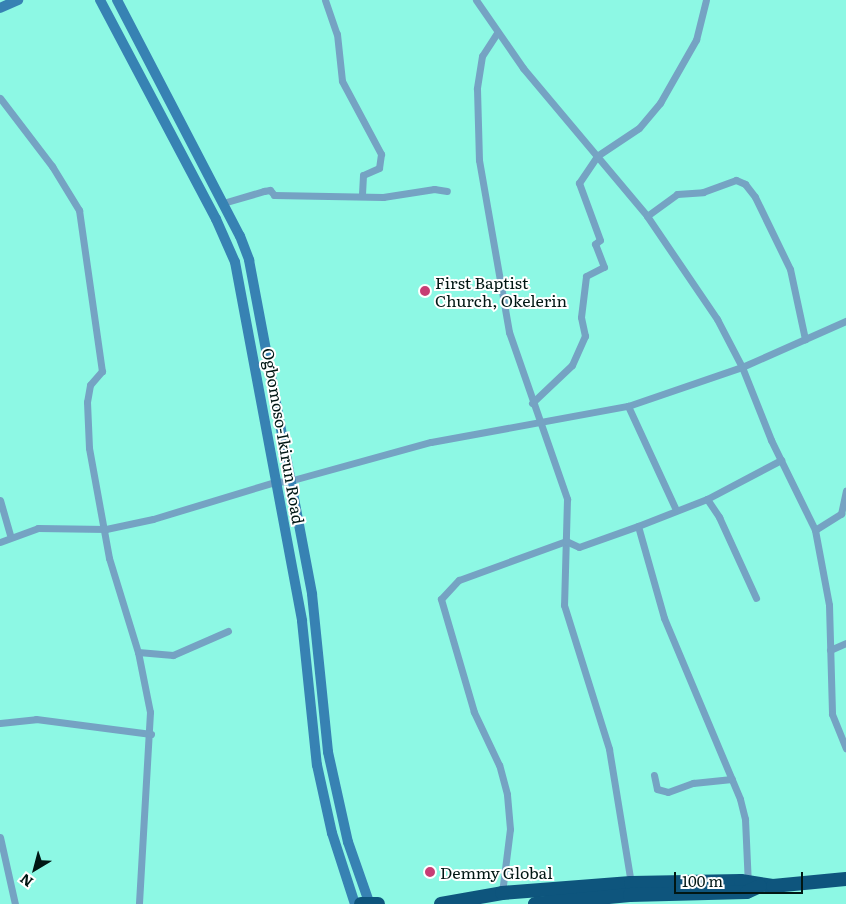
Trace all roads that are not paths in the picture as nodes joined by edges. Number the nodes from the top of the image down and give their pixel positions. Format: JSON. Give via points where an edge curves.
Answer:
{"nodes":[{"id":1,"x":18,"y":0,"type":"edge"},
{"id":2,"x":100,"y":0,"type":"edge"},
{"id":3,"x":117,"y":0,"type":"edge"},
{"id":4,"x":326,"y":0,"type":"edge"},
{"id":5,"x":476,"y":0,"type":"edge"},
{"id":6,"x":706,"y":0,"type":"edge"},
{"id":7,"x":0,"y":8,"type":"edge"},
{"id":8,"x":497,"y":33,"type":"junction"},
{"id":9,"x":0,"y":98,"type":"edge"},
{"id":10,"x":597,"y":156,"type":"junction"},
{"id":11,"x":447,"y":191,"type":"dead end"},
{"id":12,"x":362,"y":196,"type":"junction"},
{"id":13,"x":223,"y":203,"type":"junction"},
{"id":14,"x":647,"y":216,"type":"junction"},
{"id":15,"x":846,"y":321,"type":"edge"},
{"id":16,"x":805,"y":339,"type":"junction"},
{"id":17,"x":742,"y":367,"type":"junction"},
{"id":18,"x":532,"y":403,"type":"junction"},
{"id":19,"x":628,"y":406,"type":"junction"},
{"id":20,"x":539,"y":424,"type":"junction"},
{"id":21,"x":781,"y":460,"type":"junction"},
{"id":22,"x":289,"y":481,"type":"junction"},
{"id":23,"x":275,"y":482,"type":"junction"},
{"id":24,"x":846,"y":492,"type":"edge"},
{"id":25,"x":707,"y":499,"type":"junction"},
{"id":26,"x":0,"y":500,"type":"edge"},
{"id":27,"x":676,"y":510,"type":"junction"},
{"id":28,"x":638,"y":526,"type":"junction"},
{"id":29,"x":106,"y":529,"type":"junction"},
{"id":30,"x":815,"y":530,"type":"junction"},
{"id":31,"x":10,"y":536,"type":"junction"},
{"id":32,"x":566,"y":541,"type":"junction"},
{"id":33,"x":0,"y":542,"type":"edge"},
{"id":34,"x":756,"y":598,"type":"dead end"},
{"id":35,"x":228,"y":631,"type":"dead end"},
{"id":36,"x":846,"y":644,"type":"edge"},
{"id":37,"x":830,"y":650,"type":"junction"},
{"id":38,"x":138,"y":652,"type":"junction"},
{"id":39,"x":0,"y":723,"type":"edge"},
{"id":40,"x":150,"y":734,"type":"junction"},
{"id":41,"x":846,"y":748,"type":"edge"},
{"id":42,"x":654,"y":775,"type":"dead end"},
{"id":43,"x":732,"y":780,"type":"junction"},
{"id":44,"x":0,"y":837,"type":"edge"},
{"id":45,"x":846,"y":879,"type":"edge"},
{"id":46,"x":631,"y":882,"type":"junction"},
{"id":47,"x":752,"y":886,"type":"junction"},
{"id":48,"x":502,"y":893,"type":"junction"},
{"id":49,"x":366,"y":903,"type":"edge"},
{"id":50,"x":15,"y":904,"type":"edge"},
{"id":51,"x":139,"y":904,"type":"edge"},
{"id":52,"x":441,"y":904,"type":"edge"},
{"id":53,"x":535,"y":904,"type":"edge"}],
"edges":[{"from":1,"to":7,"type":"main road"},
{"from":2,"to":23,"type":"main road","name":"Ogbomoso-Ikirun Road","via":[[216,219],[235,262],[253,346]]},
{"from":3,"to":13,"type":"main road","name":"Ogbomoso-Ikirun Road"},
{"from":4,"to":12,"type":"street","via":[[338,34],[342,81],[381,154],[379,168],[363,176]]},
{"from":5,"to":8,"type":"street"},
{"from":6,"to":10,"type":"street","via":[[696,40],[660,103],[639,128]]},
{"from":8,"to":10,"type":"street"},
{"from":8,"to":18,"type":"street","via":[[482,56],[477,89],[479,160],[509,332]]},
{"from":9,"to":29,"type":"street","via":[[52,166],[79,210],[102,371],[90,385],[87,427]]},
{"from":10,"to":14,"type":"street"},
{"from":10,"to":18,"type":"street","via":[[579,183],[600,240],[595,244],[604,267],[586,276],[581,317],[585,336],[572,365]]},
{"from":11,"to":12,"type":"street","via":[[434,189],[383,198]]},
{"from":12,"to":13,"type":"street","via":[[274,195],[270,190]]},
{"from":13,"to":22,"type":"main road","name":"Ogbomoso-Ikirun Road","via":[[240,236],[254,279]]},
{"from":14,"to":16,"type":"street","via":[[677,194],[703,192],[736,180],[745,184],[755,197],[790,269]]},
{"from":14,"to":17,"type":"street","via":[[717,319]]},
{"from":15,"to":16,"type":"street"},
{"from":16,"to":17,"type":"street"},
{"from":17,"to":19,"type":"street"},
{"from":17,"to":21,"type":"street"},
{"from":18,"to":20,"type":"street"},
{"from":19,"to":20,"type":"street"},
{"from":19,"to":27,"type":"street"},
{"from":20,"to":22,"type":"street","via":[[431,442]]},
{"from":20,"to":32,"type":"street","via":[[567,500]]},
{"from":21,"to":25,"type":"street"},
{"from":21,"to":30,"type":"street"},
{"from":22,"to":23,"type":"street"},
{"from":22,"to":49,"type":"main road","name":"Ogbomoso-Ikirun Road","via":[[313,602],[328,752],[348,842]]},
{"from":23,"to":29,"type":"street","via":[[153,520]]},
{"from":23,"to":49,"type":"main road","name":"Ogbomoso-Ikirun Road","via":[[302,621],[317,765],[332,833]]},
{"from":24,"to":30,"type":"street","via":[[842,514]]},
{"from":25,"to":27,"type":"street"},
{"from":25,"to":34,"type":"street"},
{"from":26,"to":31,"type":"street"},
{"from":27,"to":28,"type":"street"},
{"from":28,"to":32,"type":"street","via":[[579,547]]},
{"from":28,"to":43,"type":"street","via":[[664,618]]},
{"from":29,"to":31,"type":"street","via":[[38,528]]},
{"from":29,"to":38,"type":"street","via":[[109,558]]},
{"from":30,"to":37,"type":"street","via":[[829,605]]},
{"from":31,"to":33,"type":"street"},
{"from":32,"to":46,"type":"street","via":[[564,605],[570,633],[609,749]]},
{"from":32,"to":48,"type":"street","via":[[459,580],[441,598],[474,712],[499,765],[507,794],[510,828]]},
{"from":35,"to":38,"type":"street","via":[[173,655]]},
{"from":36,"to":37,"type":"street"},
{"from":37,"to":41,"type":"street","via":[[832,714]]},
{"from":38,"to":40,"type":"street","via":[[150,712]]},
{"from":39,"to":40,"type":"street","via":[[36,719]]},
{"from":40,"to":51,"type":"street"},
{"from":42,"to":43,"type":"street","via":[[657,789],[668,792],[692,783]]},
{"from":43,"to":47,"type":"street","via":[[745,818]]},
{"from":44,"to":50,"type":"street"},
{"from":45,"to":47,"type":"highway"},
{"from":46,"to":47,"type":"highway"},
{"from":46,"to":48,"type":"highway"},
{"from":47,"to":53,"type":"highway"},
{"from":48,"to":52,"type":"highway"}]}
